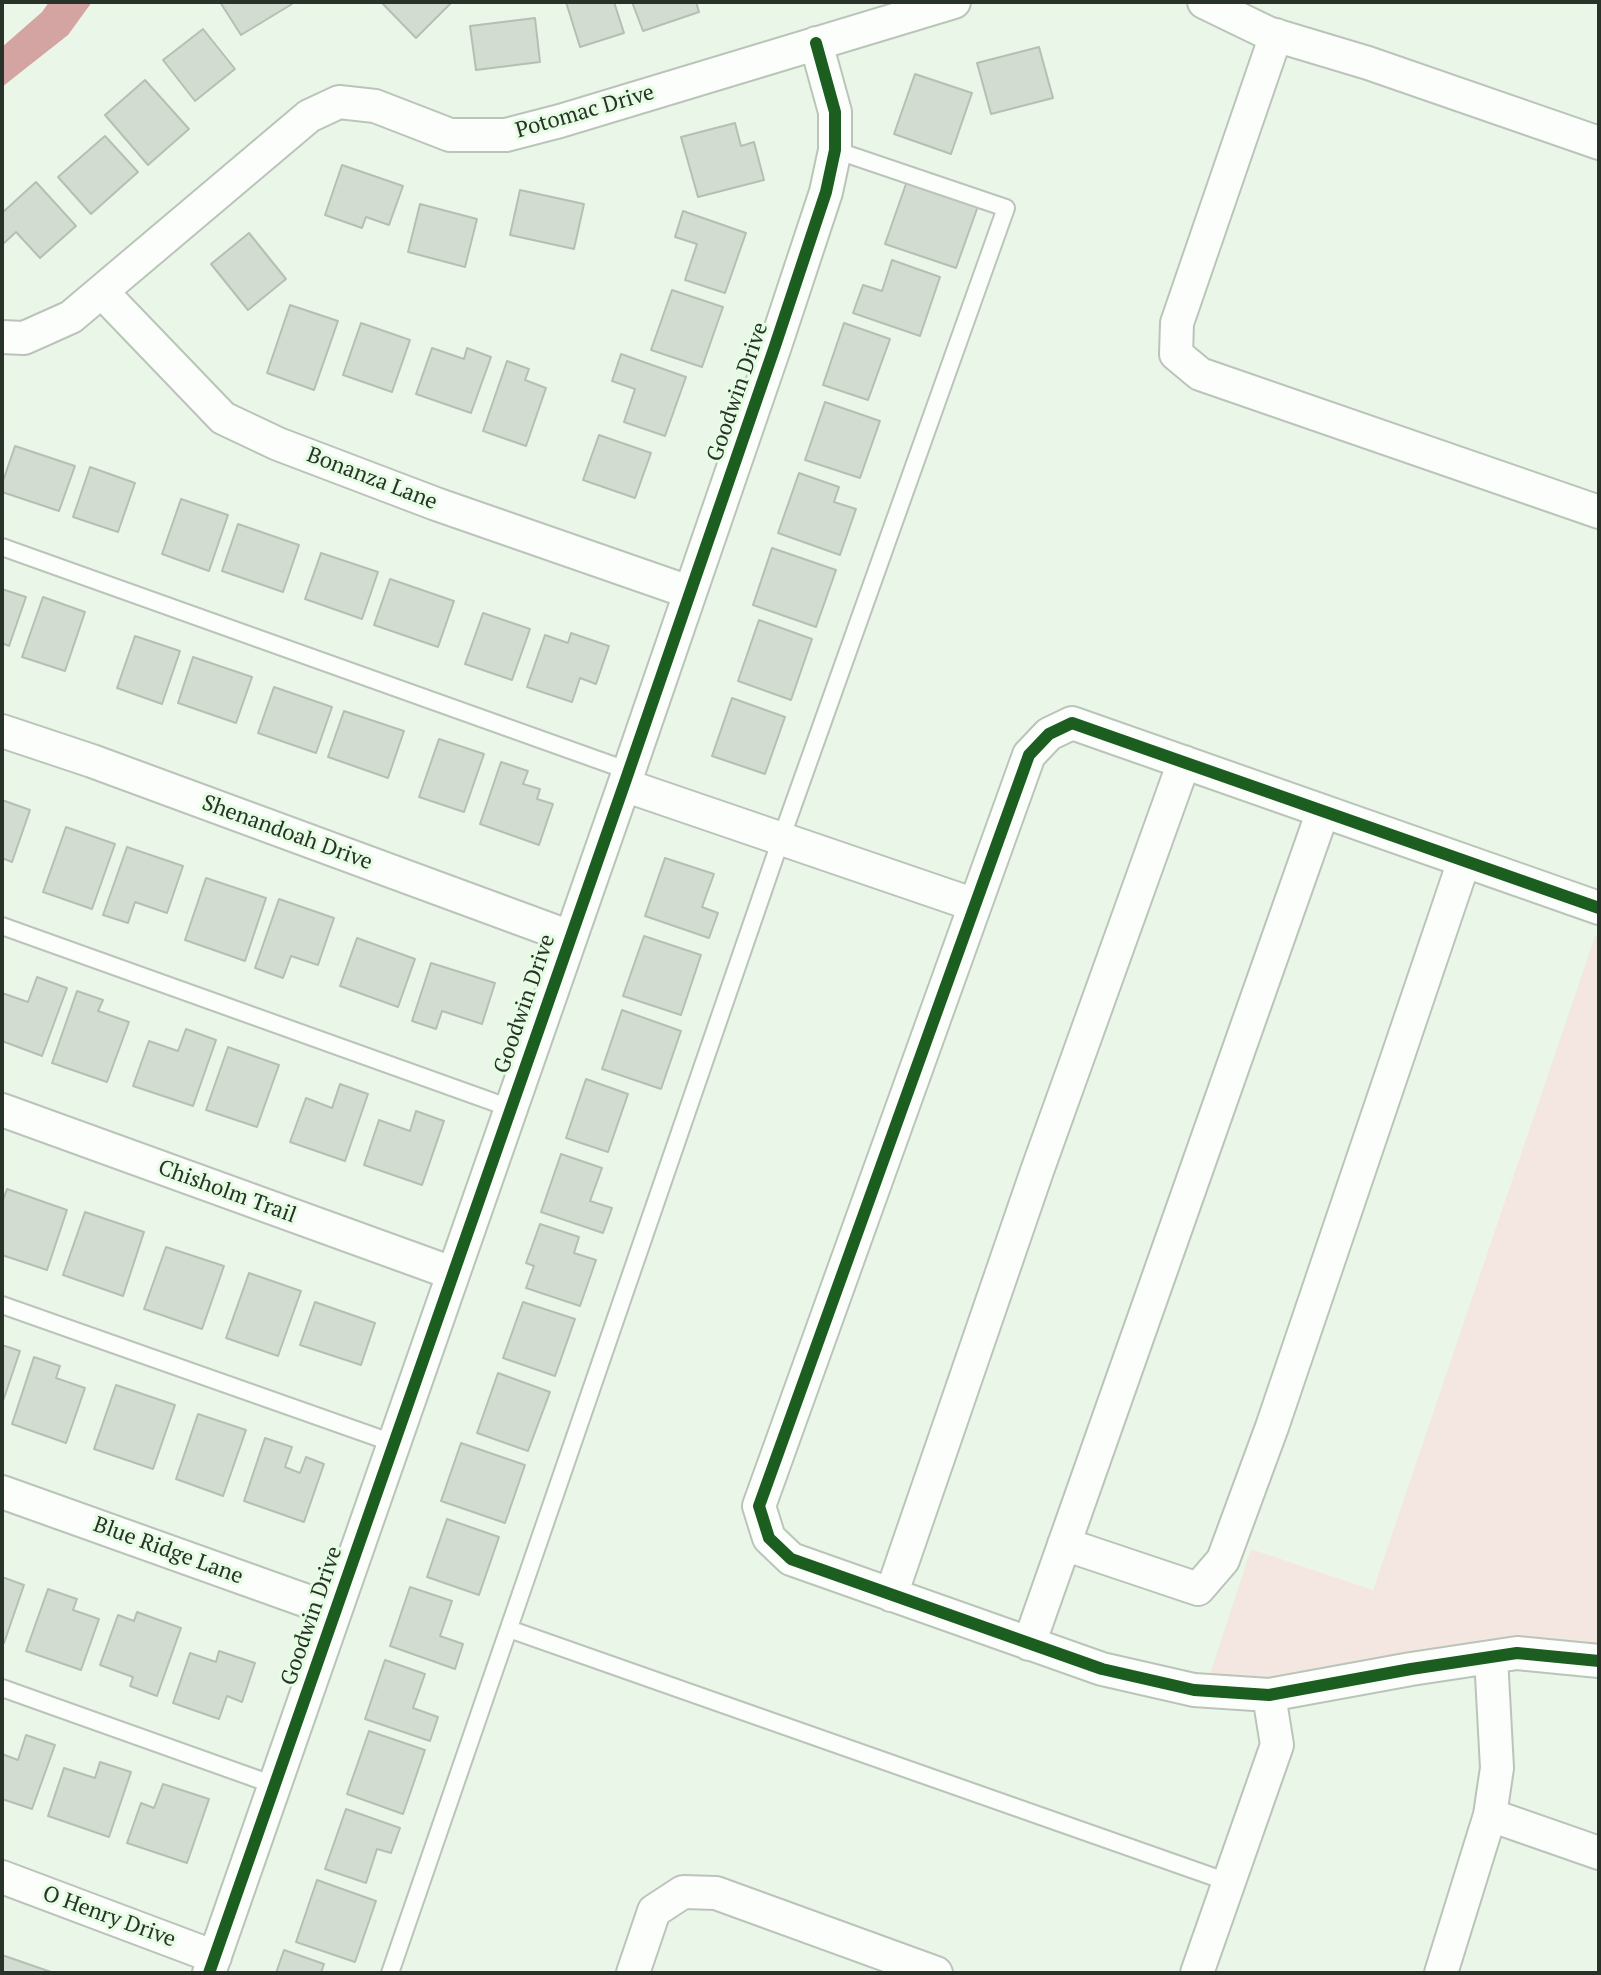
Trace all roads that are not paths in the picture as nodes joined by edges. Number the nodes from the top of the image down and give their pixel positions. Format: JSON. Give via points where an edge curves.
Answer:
{"nodes":[{"id":1,"x":954,"y":2,"type":"edge"},
{"id":2,"x":1204,"y":2,"type":"edge"},
{"id":3,"x":1276,"y":35,"type":"junction"},
{"id":4,"x":816,"y":43,"type":"junction"},
{"id":5,"x":1599,"y":143,"type":"edge"},
{"id":6,"x":835,"y":150,"type":"junction"},
{"id":7,"x":102,"y":292,"type":"junction"},
{"id":8,"x":2,"y":337,"type":"edge"},
{"id":9,"x":1599,"y":512,"type":"edge"},
{"id":10,"x":2,"y":547,"type":"edge"},
{"id":11,"x":689,"y":592,"type":"junction"},
{"id":12,"x":2,"y":731,"type":"edge"},
{"id":13,"x":1184,"y":762,"type":"junction"},
{"id":14,"x":626,"y":778,"type":"junction"},
{"id":15,"x":1323,"y":811,"type":"junction"},
{"id":16,"x":781,"y":839,"type":"junction"},
{"id":17,"x":1464,"y":861,"type":"junction"},
{"id":18,"x":975,"y":905,"type":"junction"},
{"id":19,"x":1599,"y":908,"type":"edge"},
{"id":20,"x":2,"y":926,"type":"edge"},
{"id":21,"x":570,"y":937,"type":"junction"},
{"id":22,"x":510,"y":1108,"type":"junction"},
{"id":23,"x":2,"y":1110,"type":"edge"},
{"id":24,"x":452,"y":1273,"type":"junction"},
{"id":25,"x":2,"y":1305,"type":"edge"},
{"id":26,"x":393,"y":1443,"type":"junction"},
{"id":27,"x":2,"y":1492,"type":"edge"},
{"id":28,"x":1064,"y":1544,"type":"junction"},
{"id":29,"x":891,"y":1595,"type":"junction"},
{"id":30,"x":335,"y":1611,"type":"junction"},
{"id":31,"x":509,"y":1629,"type":"junction"},
{"id":32,"x":1029,"y":1644,"type":"junction"},
{"id":33,"x":1491,"y":1657,"type":"junction"},
{"id":34,"x":1599,"y":1661,"type":"edge"},
{"id":35,"x":2,"y":1688,"type":"edge"},
{"id":36,"x":1269,"y":1695,"type":"junction"},
{"id":37,"x":274,"y":1785,"type":"junction"},
{"id":38,"x":1490,"y":1815,"type":"junction"},
{"id":39,"x":1599,"y":1853,"type":"edge"},
{"id":40,"x":2,"y":1877,"type":"edge"},
{"id":41,"x":1228,"y":1882,"type":"junction"},
{"id":42,"x":212,"y":1965,"type":"edge"},
{"id":43,"x":390,"y":1973,"type":"edge"},
{"id":44,"x":633,"y":1973,"type":"edge"},
{"id":45,"x":936,"y":1973,"type":"edge"},
{"id":46,"x":1197,"y":1973,"type":"edge"},
{"id":47,"x":1441,"y":1973,"type":"edge"}],
"edges":[{"from":1,"to":4,"type":"street","name":"Potomac Drive"},
{"from":2,"to":3,"type":"street"},
{"from":3,"to":5,"type":"street"},
{"from":3,"to":9,"type":"street","via":[[1177,323],[1176,354],[1200,374]]},
{"from":4,"to":6,"type":"street","name":"Goodwin Drive","via":[[835,112]]},
{"from":4,"to":7,"type":"street","name":"Potomac Drive","via":[[506,135],[450,135],[375,106],[339,102],[309,116]]},
{"from":6,"to":11,"type":"street","name":"Goodwin Drive","via":[[826,192]]},
{"from":6,"to":16,"type":"lane","via":[[1006,208]]},
{"from":7,"to":8,"type":"street","name":"Potomac Drive","via":[[71,317],[24,338]]},
{"from":7,"to":11,"type":"street","name":"Bonanza Lane","via":[[223,418],[436,504]]},
{"from":10,"to":14,"type":"lane"},
{"from":11,"to":14,"type":"street","name":"Goodwin Drive"},
{"from":12,"to":21,"type":"street","name":"Shenandoah Drive"},
{"from":13,"to":15,"type":"street"},
{"from":13,"to":18,"type":"street","via":[[1072,723],[1049,734],[1029,755]]},
{"from":13,"to":29,"type":"street"},
{"from":14,"to":16,"type":"street"},
{"from":14,"to":21,"type":"street","name":"Goodwin Drive"},
{"from":15,"to":17,"type":"street"},
{"from":15,"to":28,"type":"street"},
{"from":16,"to":18,"type":"street"},
{"from":16,"to":31,"type":"lane"},
{"from":17,"to":19,"type":"street"},
{"from":17,"to":28,"type":"street","via":[[1223,1560],[1198,1589]]},
{"from":18,"to":29,"type":"street","via":[[759,1506],[769,1538],[791,1559]]},
{"from":20,"to":22,"type":"lane"},
{"from":21,"to":22,"type":"street","name":"Goodwin Drive"},
{"from":22,"to":24,"type":"street","name":"Goodwin Drive"},
{"from":23,"to":24,"type":"street","name":"Chisholm Trail"},
{"from":24,"to":26,"type":"street","name":"Goodwin Drive"},
{"from":25,"to":26,"type":"lane"},
{"from":26,"to":30,"type":"street","name":"Goodwin Drive"},
{"from":27,"to":30,"type":"street","name":"Blue Ridge Lane"},
{"from":28,"to":32,"type":"street"},
{"from":29,"to":32,"type":"street"},
{"from":30,"to":37,"type":"street","name":"Goodwin Drive"},
{"from":31,"to":41,"type":"lane"},
{"from":31,"to":43,"type":"lane"},
{"from":32,"to":36,"type":"street","via":[[1102,1669],[1194,1690]]},
{"from":33,"to":34,"type":"street","via":[[1517,1653]]},
{"from":33,"to":36,"type":"street"},
{"from":33,"to":38,"type":"street","via":[[1497,1768]]},
{"from":35,"to":37,"type":"lane"},
{"from":36,"to":41,"type":"street","via":[[1277,1745]]},
{"from":37,"to":42,"type":"street","name":"Goodwin Drive"},
{"from":38,"to":39,"type":"street"},
{"from":38,"to":47,"type":"street"},
{"from":40,"to":42,"type":"street","name":"O Henry Drive"},
{"from":41,"to":46,"type":"street"},
{"from":44,"to":45,"type":"street","via":[[654,1911],[683,1892],[716,1893]]}]}
